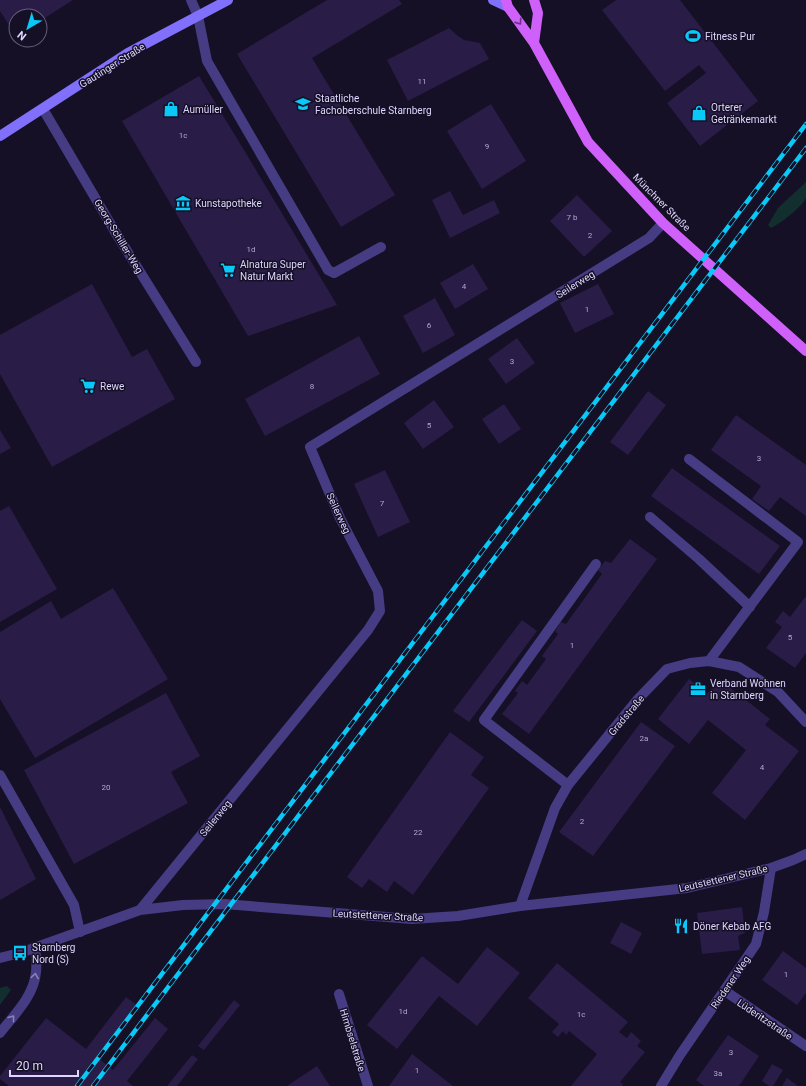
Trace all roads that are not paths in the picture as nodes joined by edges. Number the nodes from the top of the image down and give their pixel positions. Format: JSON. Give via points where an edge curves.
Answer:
{"nodes":[{"id":1,"x":191,"y":0,"type":"edge"},
{"id":2,"x":228,"y":0,"type":"edge"},
{"id":3,"x":493,"y":0,"type":"edge"},
{"id":4,"x":534,"y":0,"type":"edge"},
{"id":5,"x":507,"y":4,"type":"edge"},
{"id":6,"x":198,"y":16,"type":"junction"},
{"id":7,"x":534,"y":43,"type":"junction"},
{"id":8,"x":43,"y":109,"type":"junction"},
{"id":9,"x":0,"y":136,"type":"edge"},
{"id":10,"x":663,"y":223,"type":"junction"},
{"id":11,"x":381,"y":248,"type":"dead end"},
{"id":12,"x":806,"y":351,"type":"edge"},
{"id":13,"x":196,"y":362,"type":"dead end"},
{"id":14,"x":689,"y":459,"type":"dead end"},
{"id":15,"x":650,"y":517,"type":"dead end"},
{"id":16,"x":596,"y":564,"type":"dead end"},
{"id":17,"x":750,"y":607,"type":"junction"},
{"id":18,"x":709,"y":661,"type":"junction"},
{"id":19,"x":806,"y":722,"type":"edge"},
{"id":20,"x":0,"y":775,"type":"edge"},
{"id":21,"x":568,"y":784,"type":"junction"},
{"id":22,"x":806,"y":854,"type":"edge"},
{"id":23,"x":771,"y":868,"type":"junction"},
{"id":24,"x":520,"y":906,"type":"junction"},
{"id":25,"x":140,"y":910,"type":"junction"},
{"id":26,"x":80,"y":932,"type":"junction"},
{"id":27,"x":35,"y":948,"type":"junction"},
{"id":28,"x":0,"y":958,"type":"edge"},
{"id":29,"x":725,"y":991,"type":"junction"},
{"id":30,"x":339,"y":994,"type":"dead end"},
{"id":31,"x":0,"y":1033,"type":"edge"},
{"id":32,"x":806,"y":1046,"type":"edge"},
{"id":33,"x":368,"y":1086,"type":"edge"},
{"id":34,"x":661,"y":1086,"type":"edge"}],
"edges":[{"from":1,"to":6,"type":"street"},
{"from":2,"to":6,"type":"main road","name":"Gautinger Straße"},
{"from":3,"to":5,"type":"main road"},
{"from":4,"to":7,"type":"main road","via":[[538,13]]},
{"from":5,"to":7,"type":"main road","name":"Münchner Straße","one_way":true},
{"from":6,"to":8,"type":"main road","name":"Gautinger Straße","via":[[128,54]]},
{"from":6,"to":11,"type":"street","via":[[207,62],[328,270],[334,273]]},
{"from":7,"to":10,"type":"main road","name":"Münchner Straße","via":[[588,142]]},
{"from":8,"to":9,"type":"main road","name":"Gautinger Straße"},
{"from":8,"to":13,"type":"street","name":"Georg-Schiller-Weg"},
{"from":10,"to":12,"type":"main road","name":"Münchner Straße"},
{"from":10,"to":25,"type":"street","name":"Seilerweg","via":[[649,238],[310,447],[340,518],[378,590],[380,611],[368,630]]},
{"from":14,"to":17,"type":"street","via":[[798,542]]},
{"from":15,"to":17,"type":"street"},
{"from":16,"to":21,"type":"street","via":[[484,720]]},
{"from":17,"to":18,"type":"street"},
{"from":18,"to":19,"type":"street","name":"Gradstraße","via":[[739,667],[778,692]]},
{"from":18,"to":21,"type":"street","name":"Gradstraße","via":[[668,669],[638,699]]},
{"from":20,"to":26,"type":"street","via":[[74,905]]},
{"from":21,"to":24,"type":"street","name":"Gradstraße","via":[[555,808]]},
{"from":22,"to":23,"type":"street","name":"Leutstettener Straße"},
{"from":23,"to":24,"type":"street","name":"Leutstettener Straße","via":[[686,888]]},
{"from":23,"to":29,"type":"street","name":"Riedener Weg","via":[[756,944]]},
{"from":24,"to":25,"type":"street","name":"Leutstettener Straße","via":[[458,916],[412,919],[224,904]]},
{"from":25,"to":26,"type":"street","name":"Leutstettener Straße"},
{"from":26,"to":27,"type":"street","name":"Leutstettener Straße"},
{"from":27,"to":28,"type":"street","name":"Leutstettener Straße"},
{"from":31,"to":27,"type":"street","one_way":true,"via":[[24,1002],[34,983]]},
{"from":29,"to":32,"type":"street","name":"Lüderitzstraße"},
{"from":29,"to":34,"type":"street","name":"Riedener Weg"},
{"from":30,"to":33,"type":"street","name":"Himbselstraße"}]}
